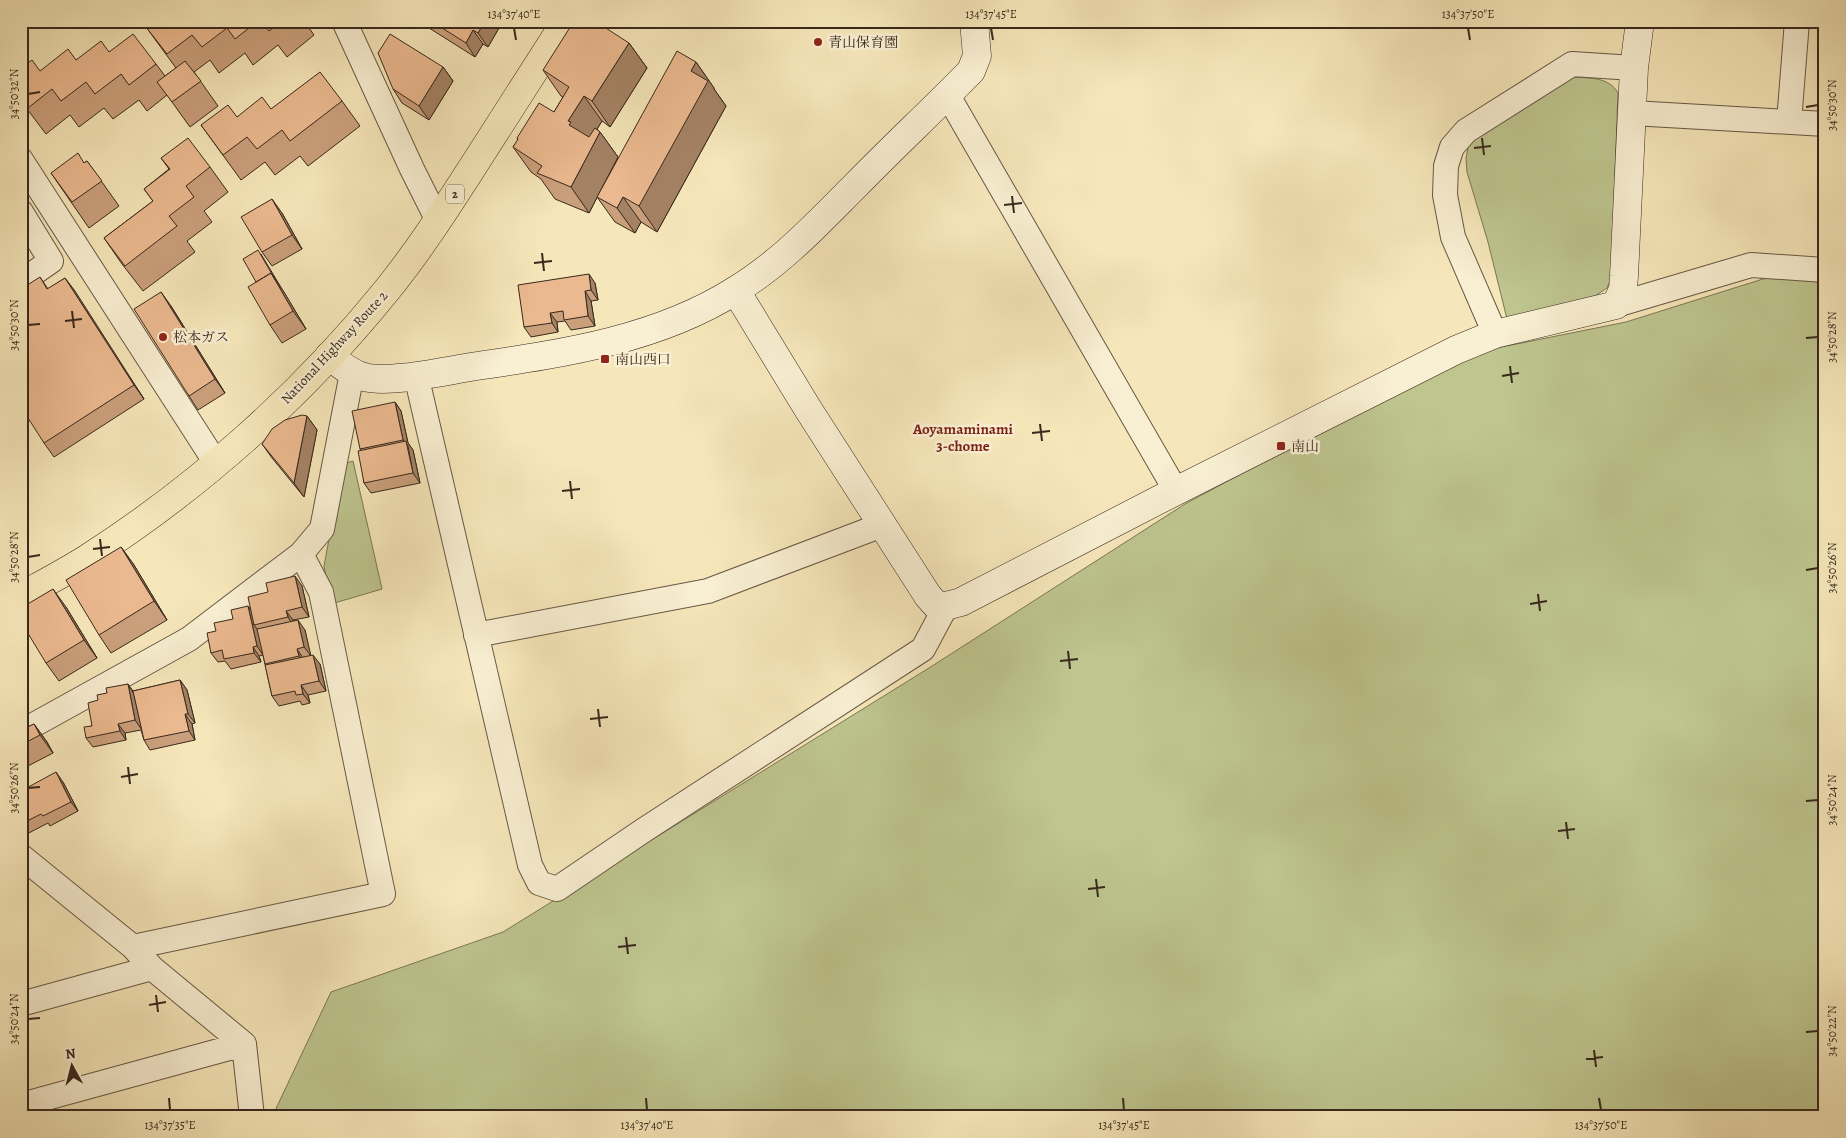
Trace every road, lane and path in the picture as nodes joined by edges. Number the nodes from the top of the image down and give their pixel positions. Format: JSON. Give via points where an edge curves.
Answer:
{"nodes":[{"id":1,"x":344,"y":21,"type":"edge"},
{"id":2,"x":566,"y":21,"type":"edge"},
{"id":3,"x":974,"y":21,"type":"edge"},
{"id":4,"x":1640,"y":21,"type":"edge"},
{"id":5,"x":1797,"y":21,"type":"edge"},
{"id":6,"x":1634,"y":68,"type":"junction"},
{"id":7,"x":947,"y":94,"type":"junction"},
{"id":8,"x":1632,"y":113,"type":"junction"},
{"id":9,"x":1790,"y":122,"type":"junction"},
{"id":10,"x":1825,"y":124,"type":"edge"},
{"id":11,"x":21,"y":160,"type":"edge"},
{"id":12,"x":21,"y":212,"type":"edge"},
{"id":13,"x":438,"y":220,"type":"junction"},
{"id":14,"x":1825,"y":270,"type":"edge"},
{"id":15,"x":21,"y":282,"type":"edge"},
{"id":16,"x":736,"y":291,"type":"junction"},
{"id":17,"x":1616,"y":306,"type":"junction"},
{"id":18,"x":1494,"y":334,"type":"junction"},
{"id":19,"x":329,"y":356,"type":"junction"},
{"id":20,"x":352,"y":373,"type":"junction"},
{"id":21,"x":416,"y":375,"type":"junction"},
{"id":22,"x":216,"y":463,"type":"junction"},
{"id":23,"x":1176,"y":491,"type":"junction"},
{"id":24,"x":882,"y":525,"type":"junction"},
{"id":25,"x":301,"y":554,"type":"junction"},
{"id":26,"x":21,"y":596,"type":"edge"},
{"id":27,"x":946,"y":606,"type":"junction"},
{"id":28,"x":476,"y":635,"type":"junction"},
{"id":29,"x":21,"y":732,"type":"edge"},
{"id":30,"x":21,"y":856,"type":"edge"},
{"id":31,"x":133,"y":946,"type":"junction"},
{"id":32,"x":152,"y":968,"type":"junction"},
{"id":33,"x":21,"y":1004,"type":"edge"},
{"id":34,"x":244,"y":1044,"type":"junction"},
{"id":35,"x":21,"y":1105,"type":"edge"},
{"id":36,"x":21,"y":1115,"type":"edge"},
{"id":37,"x":24,"y":1117,"type":"edge"},
{"id":38,"x":252,"y":1117,"type":"edge"}],
"edges":[{"from":1,"to":13,"type":"street"},
{"from":2,"to":13,"type":"highway","name":"National Highway Route 2","number":"2"},
{"from":3,"to":7,"type":"street","via":[[975,64],[971,72]]},
{"from":4,"to":6,"type":"street"},
{"from":5,"to":9,"type":"street"},
{"from":6,"to":8,"type":"street"},
{"from":6,"to":18,"type":"street","via":[[1572,64],[1466,131],[1452,147],[1446,166],[1446,195],[1453,237]]},
{"from":7,"to":16,"type":"street","via":[[790,250]]},
{"from":7,"to":23,"type":"street"},
{"from":8,"to":9,"type":"street"},
{"from":8,"to":17,"type":"street","via":[[1623,289]]},
{"from":9,"to":10,"type":"street"},
{"from":11,"to":22,"type":"street"},
{"from":12,"to":15,"type":"street","via":[[51,261]]},
{"from":13,"to":19,"type":"highway","name":"National Highway Route 2","number":"2","via":[[387,290]]},
{"from":14,"to":17,"type":"street","via":[[1751,265]]},
{"from":16,"to":21,"type":"street","via":[[678,319],[598,346]]},
{"from":16,"to":24,"type":"street"},
{"from":17,"to":18,"type":"street"},
{"from":18,"to":23,"type":"street"},
{"from":19,"to":20,"type":"street"},
{"from":19,"to":22,"type":"highway","name":"National Highway Route 2","number":"2","via":[[274,412]]},
{"from":20,"to":21,"type":"street","via":[[376,379]]},
{"from":20,"to":25,"type":"street","via":[[322,529]]},
{"from":21,"to":28,"type":"street"},
{"from":22,"to":26,"type":"highway","name":"National Highway Route 2","number":"2","via":[[155,512],[88,558]]},
{"from":23,"to":27,"type":"street","via":[[961,602]]},
{"from":24,"to":27,"type":"street","via":[[928,596],[936,605]]},
{"from":24,"to":28,"type":"street","via":[[708,591]]},
{"from":25,"to":29,"type":"street","via":[[189,638]]},
{"from":25,"to":31,"type":"street","via":[[321,592],[383,894]]},
{"from":27,"to":28,"type":"street","via":[[923,649],[557,890],[539,883],[530,865]]},
{"from":30,"to":31,"type":"street"},
{"from":31,"to":32,"type":"street"},
{"from":32,"to":33,"type":"street"},
{"from":32,"to":34,"type":"street"},
{"from":34,"to":35,"type":"street"},
{"from":34,"to":38,"type":"street"},
{"from":36,"to":37,"type":"street"}]}
